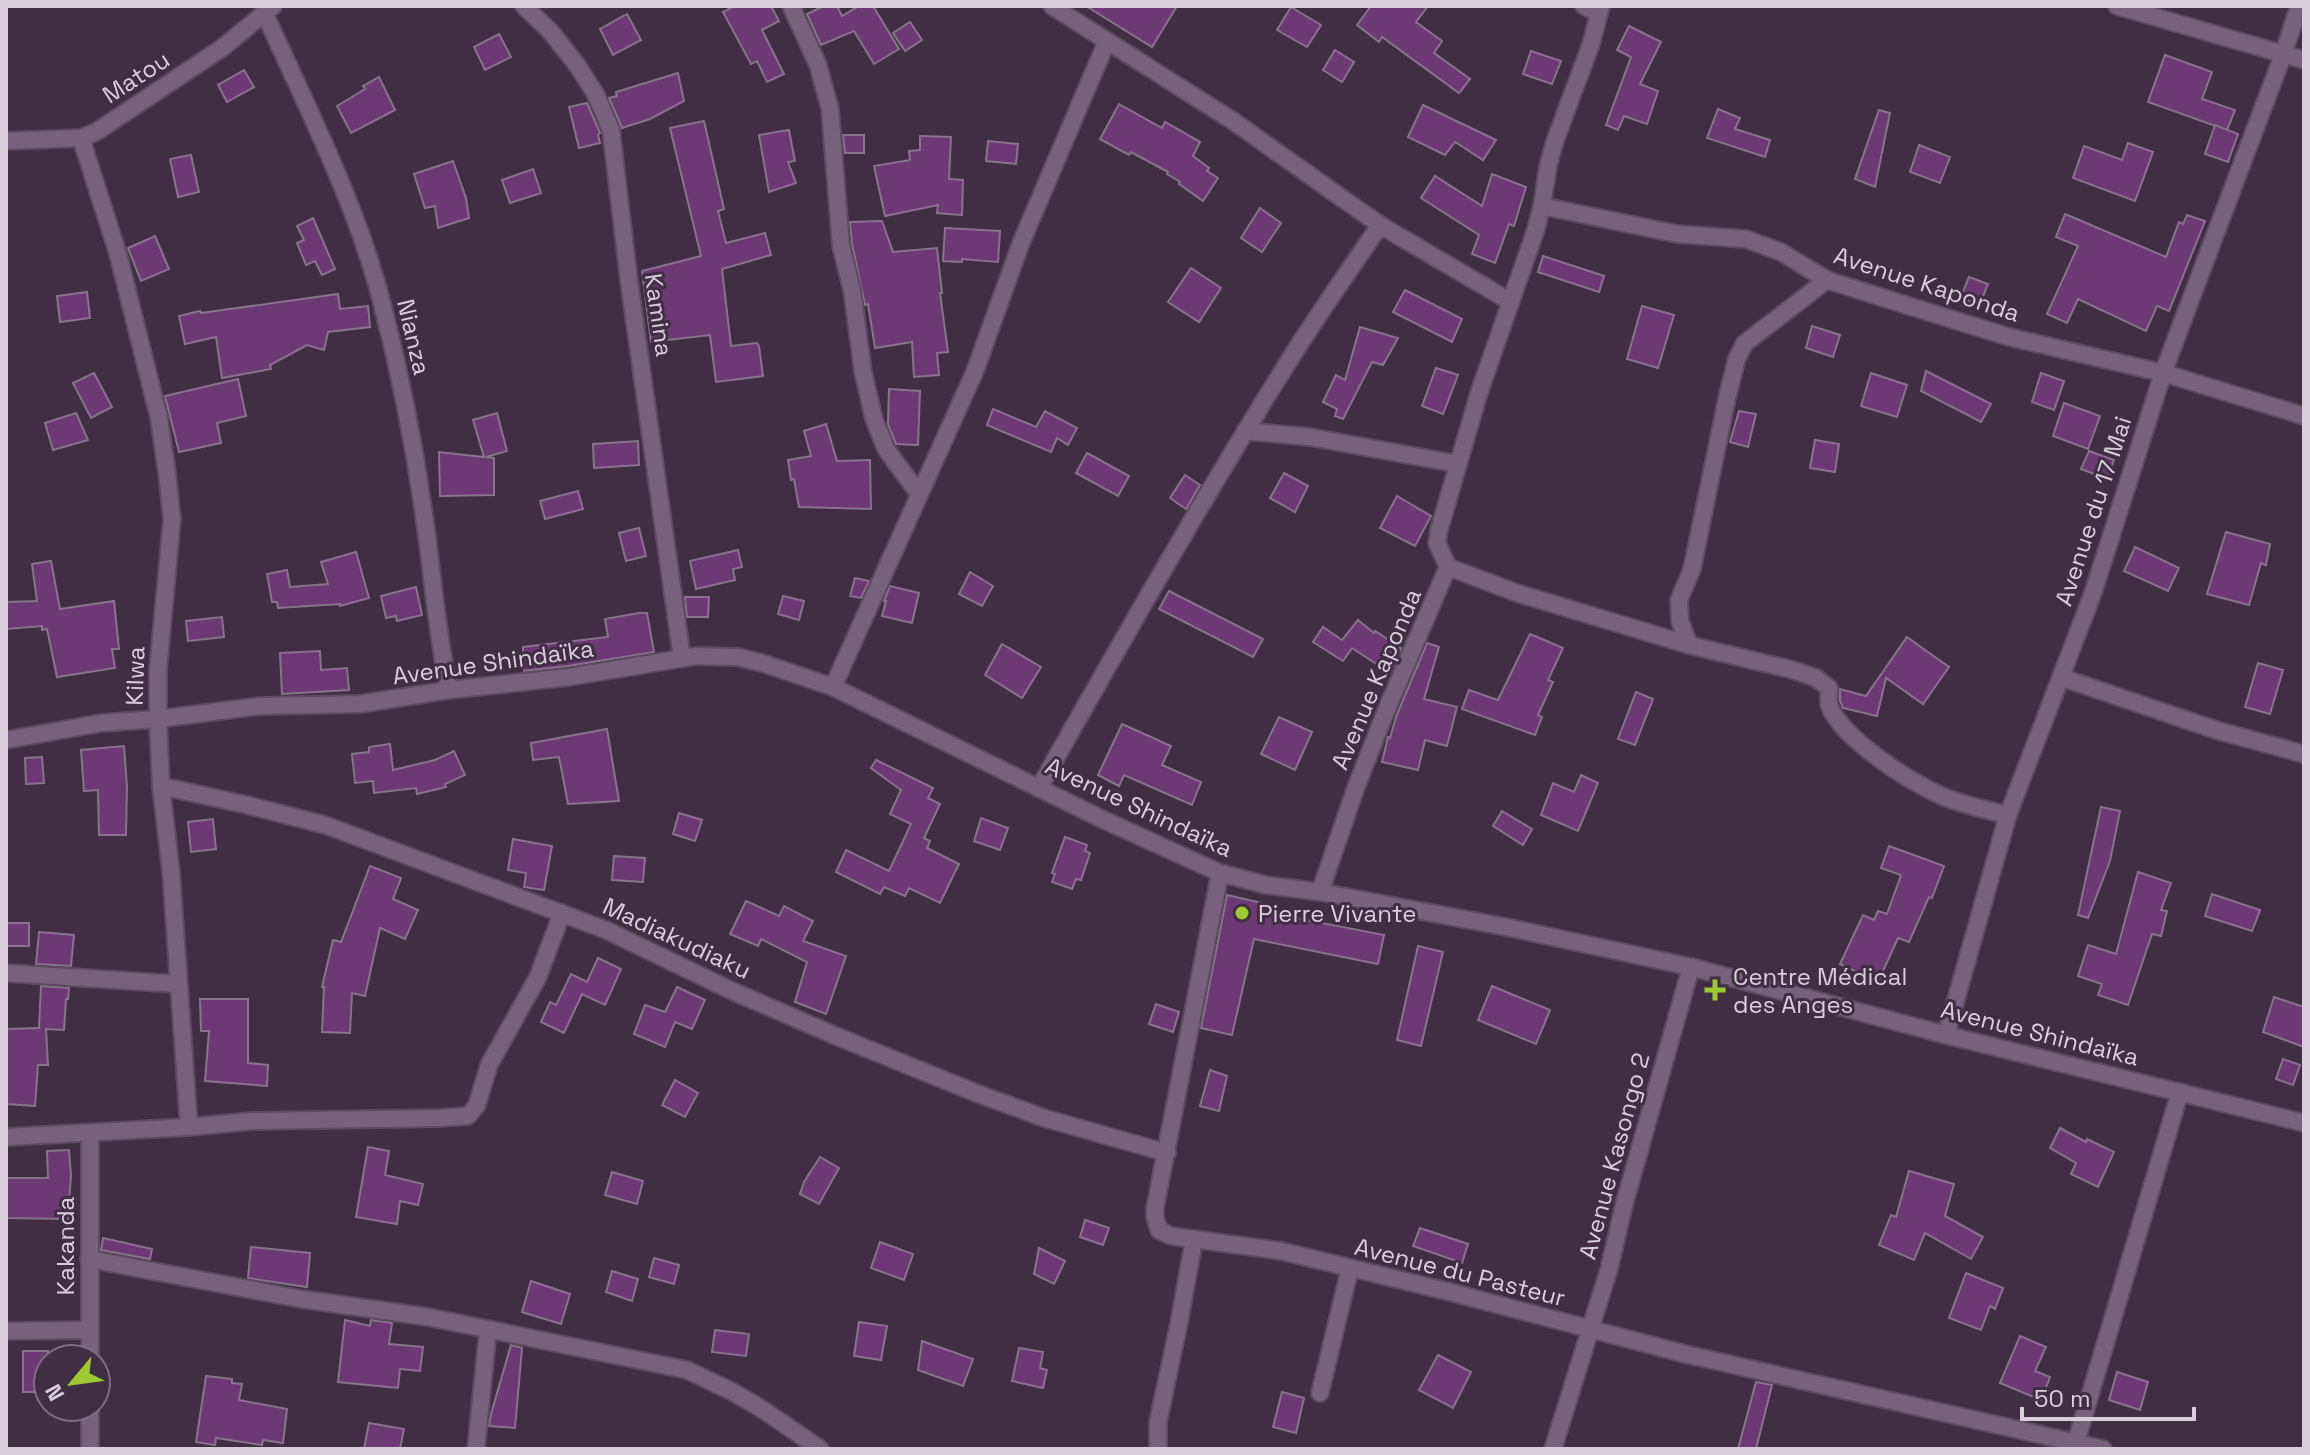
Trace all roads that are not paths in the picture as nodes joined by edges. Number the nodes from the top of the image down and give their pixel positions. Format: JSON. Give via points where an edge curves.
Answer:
{"nodes":[{"id":1,"x":524,"y":6,"type":"edge"},
{"id":2,"x":791,"y":6,"type":"edge"},
{"id":3,"x":1052,"y":6,"type":"edge"},
{"id":4,"x":2117,"y":6,"type":"edge"},
{"id":5,"x":2299,"y":6,"type":"edge"},
{"id":6,"x":1595,"y":8,"type":"edge"},
{"id":7,"x":269,"y":10,"type":"edge"},
{"id":8,"x":1107,"y":41,"type":"junction"},
{"id":9,"x":2283,"y":55,"type":"junction"},
{"id":10,"x":2304,"y":60,"type":"edge"},
{"id":11,"x":81,"y":138,"type":"junction"},
{"id":12,"x":6,"y":141,"type":"edge"},
{"id":13,"x":1542,"y":206,"type":"junction"},
{"id":14,"x":1380,"y":225,"type":"junction"},
{"id":15,"x":1827,"y":280,"type":"junction"},
{"id":16,"x":1511,"y":302,"type":"junction"},
{"id":17,"x":2163,"y":373,"type":"junction"},
{"id":18,"x":2304,"y":416,"type":"edge"},
{"id":19,"x":1245,"y":431,"type":"junction"},
{"id":20,"x":1458,"y":464,"type":"junction"},
{"id":21,"x":919,"y":494,"type":"junction"},
{"id":22,"x":1448,"y":567,"type":"junction"},
{"id":23,"x":1689,"y":645,"type":"junction"},
{"id":24,"x":682,"y":658,"type":"junction"},
{"id":25,"x":2063,"y":678,"type":"junction"},
{"id":26,"x":833,"y":687,"type":"junction"},
{"id":27,"x":449,"y":690,"type":"junction"},
{"id":28,"x":158,"y":719,"type":"junction"},
{"id":29,"x":6,"y":740,"type":"edge"},
{"id":30,"x":2304,"y":754,"type":"edge"},
{"id":31,"x":161,"y":786,"type":"junction"},
{"id":32,"x":1039,"y":788,"type":"junction"},
{"id":33,"x":2008,"y":815,"type":"junction"},
{"id":34,"x":1220,"y":873,"type":"junction"},
{"id":35,"x":1320,"y":892,"type":"junction"},
{"id":36,"x":562,"y":913,"type":"junction"},
{"id":37,"x":1691,"y":967,"type":"junction"},
{"id":38,"x":6,"y":973,"type":"edge"},
{"id":39,"x":178,"y":984,"type":"junction"},
{"id":40,"x":1946,"y":1035,"type":"junction"},
{"id":41,"x":2180,"y":1092,"type":"junction"},
{"id":42,"x":2304,"y":1123,"type":"edge"},
{"id":43,"x":189,"y":1127,"type":"junction"},
{"id":44,"x":90,"y":1133,"type":"junction"},
{"id":45,"x":6,"y":1137,"type":"edge"},
{"id":46,"x":1167,"y":1153,"type":"junction"},
{"id":47,"x":1194,"y":1240,"type":"junction"},
{"id":48,"x":89,"y":1259,"type":"junction"},
{"id":49,"x":1350,"y":1268,"type":"junction"},
{"id":50,"x":89,"y":1330,"type":"junction"},
{"id":51,"x":488,"y":1330,"type":"junction"},
{"id":52,"x":1590,"y":1330,"type":"junction"},
{"id":53,"x":6,"y":1331,"type":"edge"},
{"id":54,"x":89,"y":1343,"type":"edge"},
{"id":55,"x":1320,"y":1393,"type":"dead end"},
{"id":56,"x":90,"y":1423,"type":"edge"},
{"id":57,"x":2075,"y":1446,"type":"edge"},
{"id":58,"x":90,"y":1449,"type":"edge"},
{"id":59,"x":476,"y":1449,"type":"edge"},
{"id":60,"x":820,"y":1449,"type":"edge"},
{"id":61,"x":1158,"y":1449,"type":"edge"},
{"id":62,"x":1553,"y":1449,"type":"edge"},
{"id":63,"x":2103,"y":1449,"type":"edge"}],
"edges":[{"from":1,"to":24,"type":"street","name":"Kamina","via":[[577,65],[611,130]]},
{"from":2,"to":21,"type":"street","via":[[818,65],[830,109],[841,246],[874,419],[886,449]]},
{"from":3,"to":8,"type":"street"},
{"from":4,"to":9,"type":"street"},
{"from":5,"to":9,"type":"street","name":"Avenue du 17 Mai"},
{"from":6,"to":13,"type":"street","via":[[1591,44],[1555,141]]},
{"from":7,"to":11,"type":"street","name":"Matou","via":[[160,91]]},
{"from":7,"to":27,"type":"street","name":"Nianza","via":[[364,242],[383,307],[414,448]]},
{"from":8,"to":14,"type":"street","via":[[1233,121]]},
{"from":8,"to":21,"type":"street","via":[[1021,243],[975,371]]},
{"from":9,"to":10,"type":"street"},
{"from":9,"to":17,"type":"street","name":"Avenue du 17 Mai"},
{"from":11,"to":12,"type":"street","name":"Matou"},
{"from":11,"to":28,"type":"street","name":"Kilwa","via":[[118,254],[159,418],[167,473],[172,519]]},
{"from":13,"to":15,"type":"street","name":"Avenue Kaponda","via":[[1677,234],[1746,239],[1781,252]]},
{"from":13,"to":16,"type":"street","name":"Avenue Kaponda"},
{"from":14,"to":16,"type":"street"},
{"from":14,"to":19,"type":"street"},
{"from":15,"to":17,"type":"street","name":"Avenue Kaponda","via":[[2009,337]]},
{"from":15,"to":23,"type":"street","via":[[1745,343],[1737,358],[1692,569],[1679,600]]},
{"from":16,"to":20,"type":"street","name":"Avenue Kaponda"},
{"from":17,"to":18,"type":"street","name":"Avenue Kaponda"},
{"from":17,"to":25,"type":"street","name":"Avenue du 17 Mai"},
{"from":19,"to":20,"type":"street","via":[[1310,437]]},
{"from":19,"to":32,"type":"street"},
{"from":20,"to":22,"type":"street","name":"Avenue Kaponda","via":[[1437,543]]},
{"from":21,"to":26,"type":"street"},
{"from":22,"to":23,"type":"street"},
{"from":22,"to":35,"type":"street","name":"Avenue Kaponda","via":[[1355,790]]},
{"from":23,"to":33,"type":"street","via":[[1816,678],[1829,688],[1830,707],[1846,728],[1882,760],[1942,796]]},
{"from":24,"to":26,"type":"street","name":"Avenue Shindaïka","via":[[738,657]]},
{"from":24,"to":27,"type":"street","name":"Avenue Shindaïka"},
{"from":25,"to":30,"type":"street"},
{"from":25,"to":33,"type":"street","name":"Avenue du 17 Mai"},
{"from":26,"to":32,"type":"street","name":"Avenue Shindaïka"},
{"from":27,"to":28,"type":"street","name":"Avenue Shindaïka","via":[[360,704],[260,706]]},
{"from":28,"to":29,"type":"street","name":"Avenue Shindaïka"},
{"from":28,"to":31,"type":"street","name":"Kilwa"},
{"from":31,"to":36,"type":"street","name":"Madiakudiaku","via":[[325,825]]},
{"from":31,"to":39,"type":"street","name":"Kilwa"},
{"from":32,"to":34,"type":"street","name":"Avenue Shindaïka"},
{"from":33,"to":40,"type":"street","name":"Avenue du 17 Mai"},
{"from":34,"to":35,"type":"street","name":"Avenue Shindaïka"},
{"from":34,"to":46,"type":"street","name":"Avenue du Pasteur"},
{"from":35,"to":37,"type":"street","name":"Avenue Shindaïka"},
{"from":36,"to":43,"type":"street","via":[[538,977],[489,1065],[477,1105],[468,1116]]},
{"from":36,"to":46,"type":"street","name":"Madiakudiaku","via":[[962,1087],[1044,1118]]},
{"from":37,"to":40,"type":"street","name":"Avenue Shindaïka"},
{"from":37,"to":52,"type":"street","name":"Avenue Kasongo 2"},
{"from":38,"to":39,"type":"street"},
{"from":39,"to":43,"type":"street","name":"Kilwa"},
{"from":40,"to":41,"type":"street","name":"Avenue Shindaïka"},
{"from":41,"to":42,"type":"street","name":"Avenue Shindaïka"},
{"from":41,"to":57,"type":"street"},
{"from":43,"to":44,"type":"street"},
{"from":44,"to":45,"type":"street"},
{"from":44,"to":48,"type":"street","name":"Kakanda"},
{"from":46,"to":47,"type":"street","name":"Avenue du Pasteur","via":[[1156,1222],[1166,1235]]},
{"from":47,"to":49,"type":"street","name":"Avenue du Pasteur","via":[[1281,1251]]},
{"from":47,"to":61,"type":"street","via":[[1158,1422]]},
{"from":48,"to":50,"type":"street","name":"Kakanda"},
{"from":48,"to":51,"type":"street"},
{"from":49,"to":52,"type":"street","name":"Avenue du Pasteur"},
{"from":49,"to":55,"type":"street"},
{"from":50,"to":53,"type":"street"},
{"from":50,"to":54,"type":"street","name":"Kakanda"},
{"from":51,"to":59,"type":"street"},
{"from":51,"to":60,"type":"street","via":[[687,1370],[765,1411]]},
{"from":52,"to":57,"type":"street","name":"Avenue du Pasteur"},
{"from":52,"to":62,"type":"street","name":"Avenue Kasongo 2"},
{"from":56,"to":58,"type":"street"},
{"from":57,"to":63,"type":"street","name":"Avenue du Pasteur"}]}
